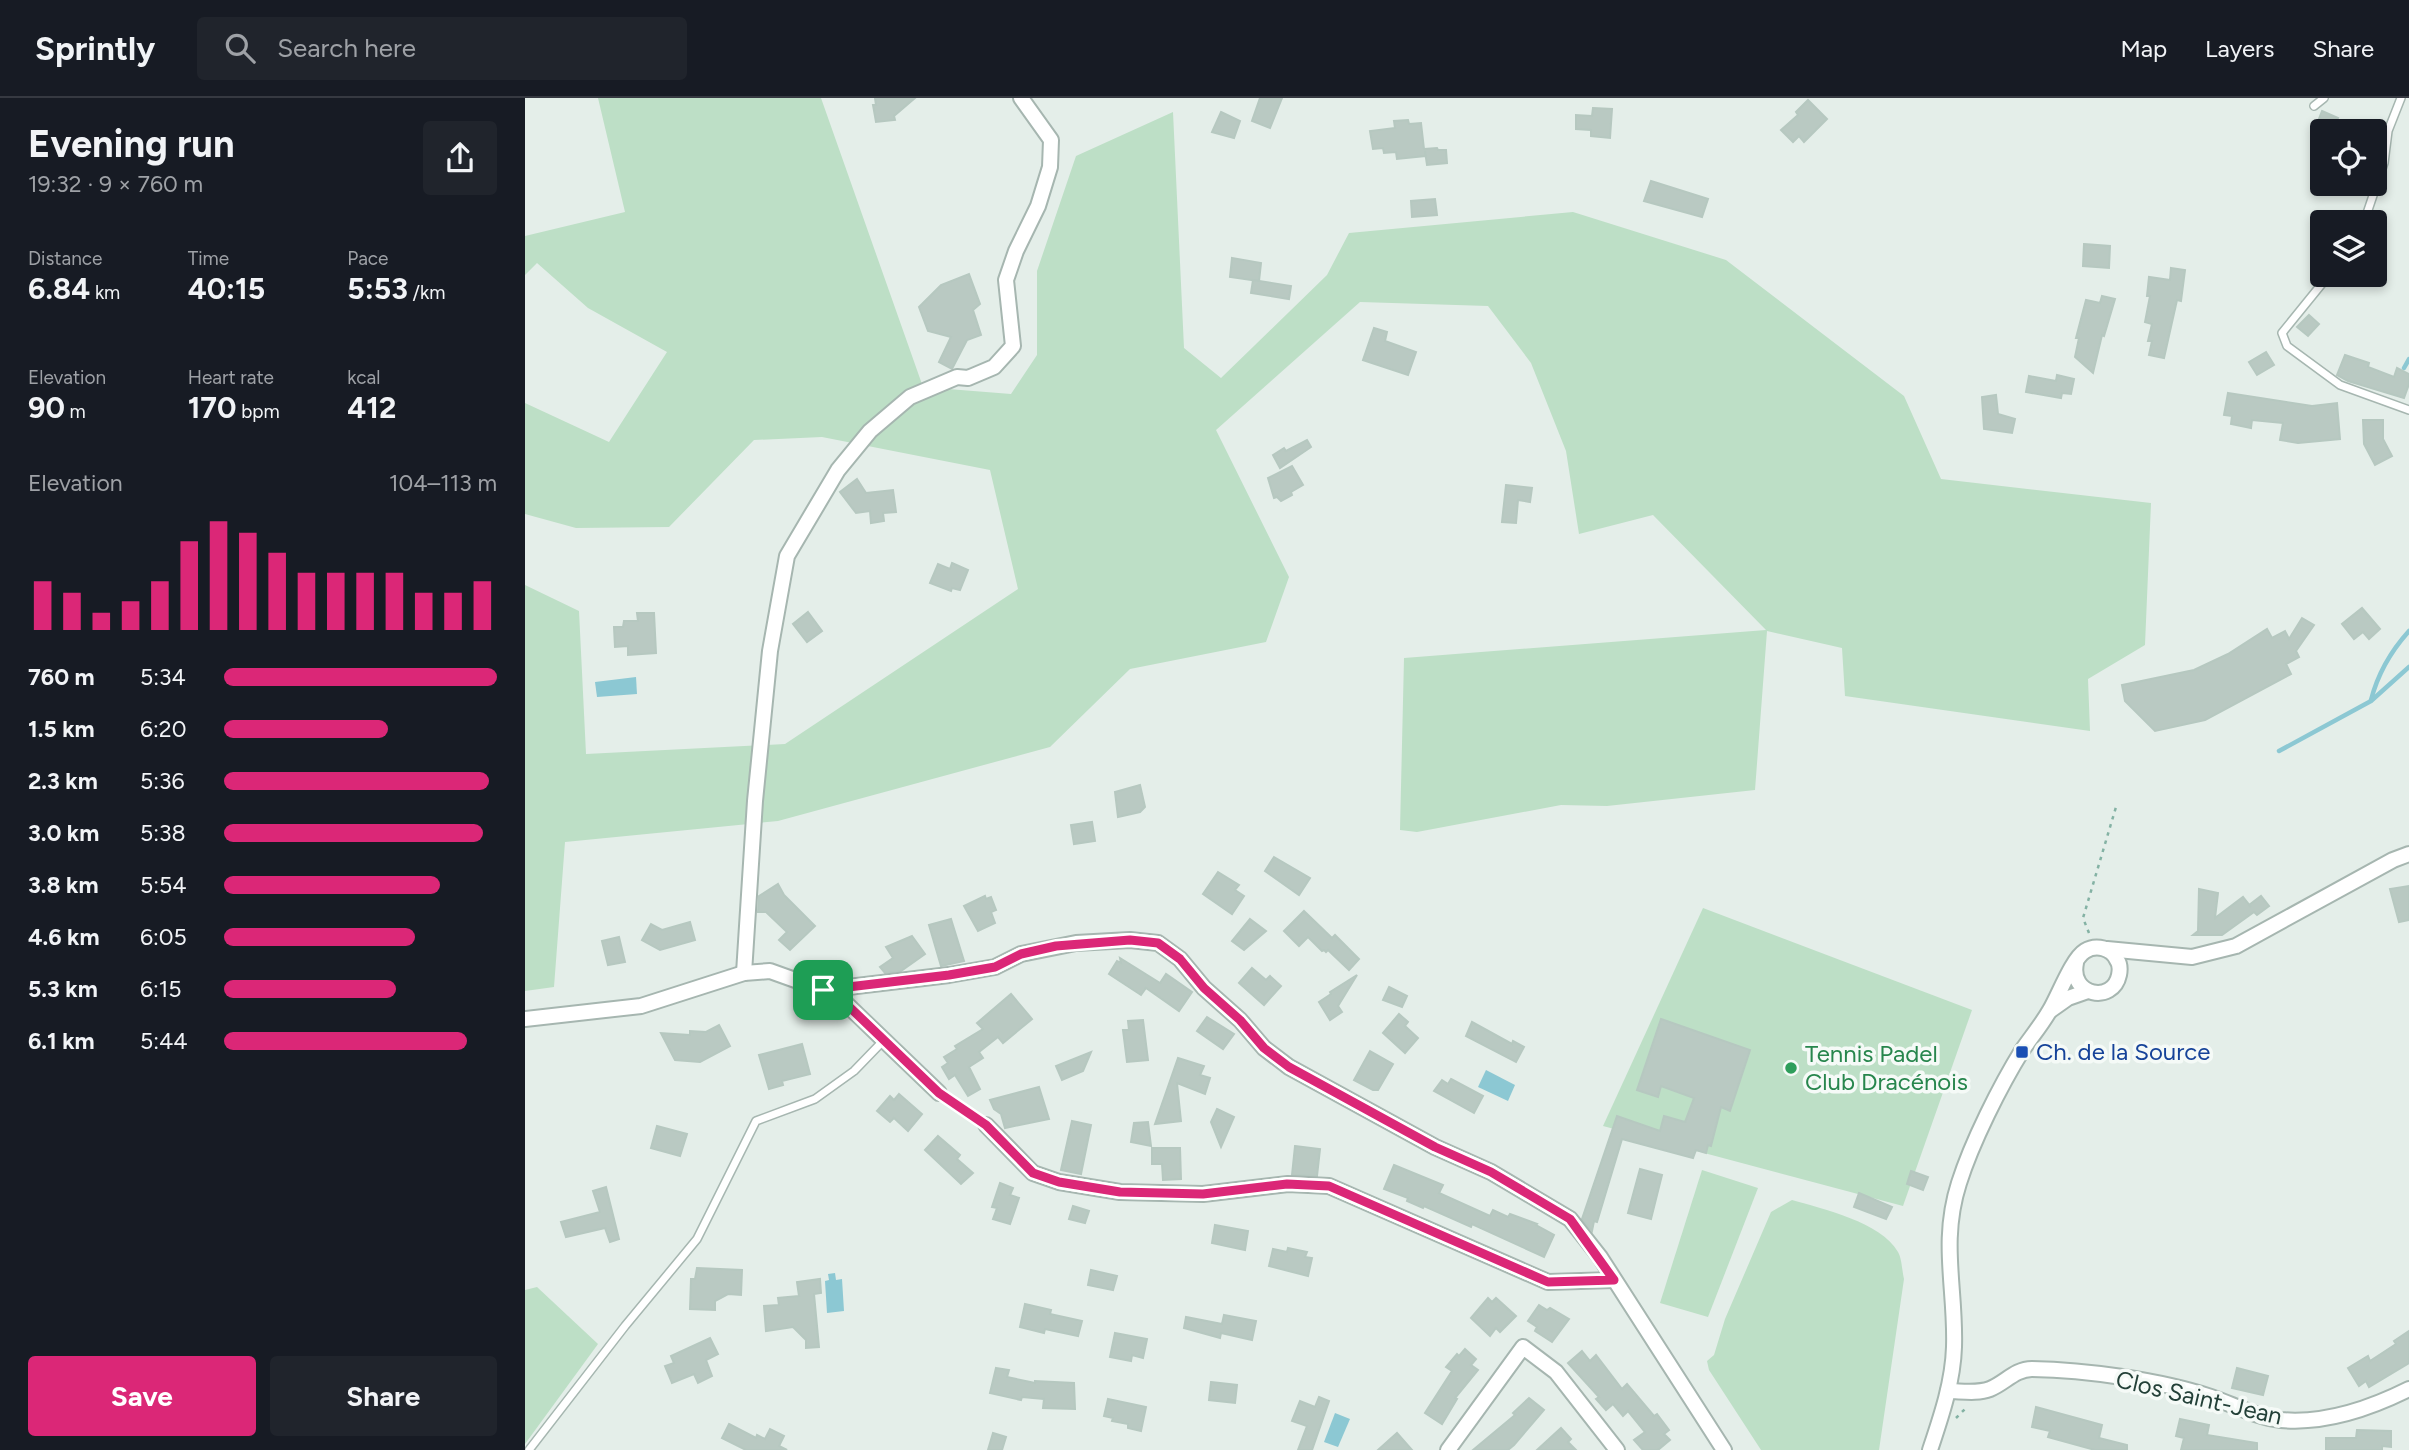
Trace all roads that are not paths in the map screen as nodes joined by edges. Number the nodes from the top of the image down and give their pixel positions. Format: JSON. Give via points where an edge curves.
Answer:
{"nodes":[{"id":1,"x":1021,"y":98,"type":"edge"},
{"id":2,"x":2324,"y":98,"type":"edge"},
{"id":3,"x":2401,"y":98,"type":"edge"},
{"id":4,"x":2314,"y":106,"type":"dead end"},
{"id":5,"x":2368,"y":210,"type":"edge"},
{"id":6,"x":2319,"y":287,"type":"edge"},
{"id":7,"x":2409,"y":410,"type":"edge"},
{"id":8,"x":2409,"y":854,"type":"edge"},
{"id":9,"x":2107,"y":950,"type":"junction"},
{"id":10,"x":2149,"y":953,"type":"junction"},
{"id":11,"x":2076,"y":963,"type":"junction"},
{"id":12,"x":744,"y":973,"type":"junction"},
{"id":13,"x":2120,"y":974,"type":"junction"},
{"id":14,"x":823,"y":990,"type":"junction"},
{"id":15,"x":2088,"y":991,"type":"junction"},
{"id":16,"x":2050,"y":1010,"type":"junction"},
{"id":17,"x":525,"y":1019,"type":"edge"},
{"id":18,"x":884,"y":1040,"type":"junction"},
{"id":19,"x":939,"y":1093,"type":"road end"},
{"id":20,"x":986,"y":1125,"type":"road end"},
{"id":21,"x":1614,"y":1280,"type":"junction"},
{"id":22,"x":2409,"y":1389,"type":"edge"},
{"id":23,"x":1948,"y":1391,"type":"junction"},
{"id":24,"x":529,"y":1450,"type":"edge"},
{"id":25,"x":1448,"y":1450,"type":"edge"},
{"id":26,"x":1617,"y":1450,"type":"edge"},
{"id":27,"x":1724,"y":1450,"type":"edge"},
{"id":28,"x":1930,"y":1450,"type":"edge"}],
"edges":[{"from":1,"to":12,"type":"street","via":[[1051,140],[1051,153],[1038,206],[1006,280],[1013,346],[994,367],[911,397],[870,431],[838,470],[787,556],[770,650]]},
{"from":2,"to":4,"type":"lane"},
{"from":3,"to":5,"type":"lane"},
{"from":6,"to":7,"type":"lane","via":[[2282,333],[2287,346],[2340,385]]},
{"from":8,"to":10,"type":"street","via":[[2236,946],[2192,957]]},
{"from":9,"to":10,"type":"street"},
{"from":9,"to":11,"type":"street","via":[[2085,951]]},
{"from":9,"to":13,"type":"street","via":[[2118,960]]},
{"from":10,"to":13,"type":"street"},
{"from":11,"to":15,"type":"street","via":[[2075,978]]},
{"from":11,"to":16,"type":"street"},
{"from":12,"to":14,"type":"street","via":[[771,971]]},
{"from":12,"to":17,"type":"street","via":[[641,1006]]},
{"from":13,"to":15,"type":"street","via":[[2106,991]]},
{"from":14,"to":18,"type":"street","via":[[838,996]]},
{"from":14,"to":21,"type":"street","via":[[995,967],[1021,954],[1056,946],[1130,940],[1158,943],[1180,959],[1264,1048],[1289,1067],[1435,1147],[1491,1172],[1570,1219]]},
{"from":15,"to":16,"type":"street"},
{"from":16,"to":23,"type":"street","via":[[2022,1052],[1958,1185],[1948,1251],[1954,1346]]},
{"from":18,"to":19,"type":"street"},
{"from":18,"to":24,"type":"lane","via":[[854,1071],[815,1099],[755,1121],[697,1239]]},
{"from":20,"to":21,"type":"street","via":[[1033,1173],[1059,1182],[1120,1192],[1189,1194],[1287,1184],[1329,1186],[1548,1282]]},
{"from":21,"to":27,"type":"street"},
{"from":22,"to":23,"type":"street","name":"Clos Saint-Jean","via":[[2354,1412],[2281,1420],[2161,1385],[2029,1369],[1991,1389]]},
{"from":23,"to":28,"type":"street"},
{"from":25,"to":26,"type":"street","via":[[1523,1347],[1556,1372]]}]}
